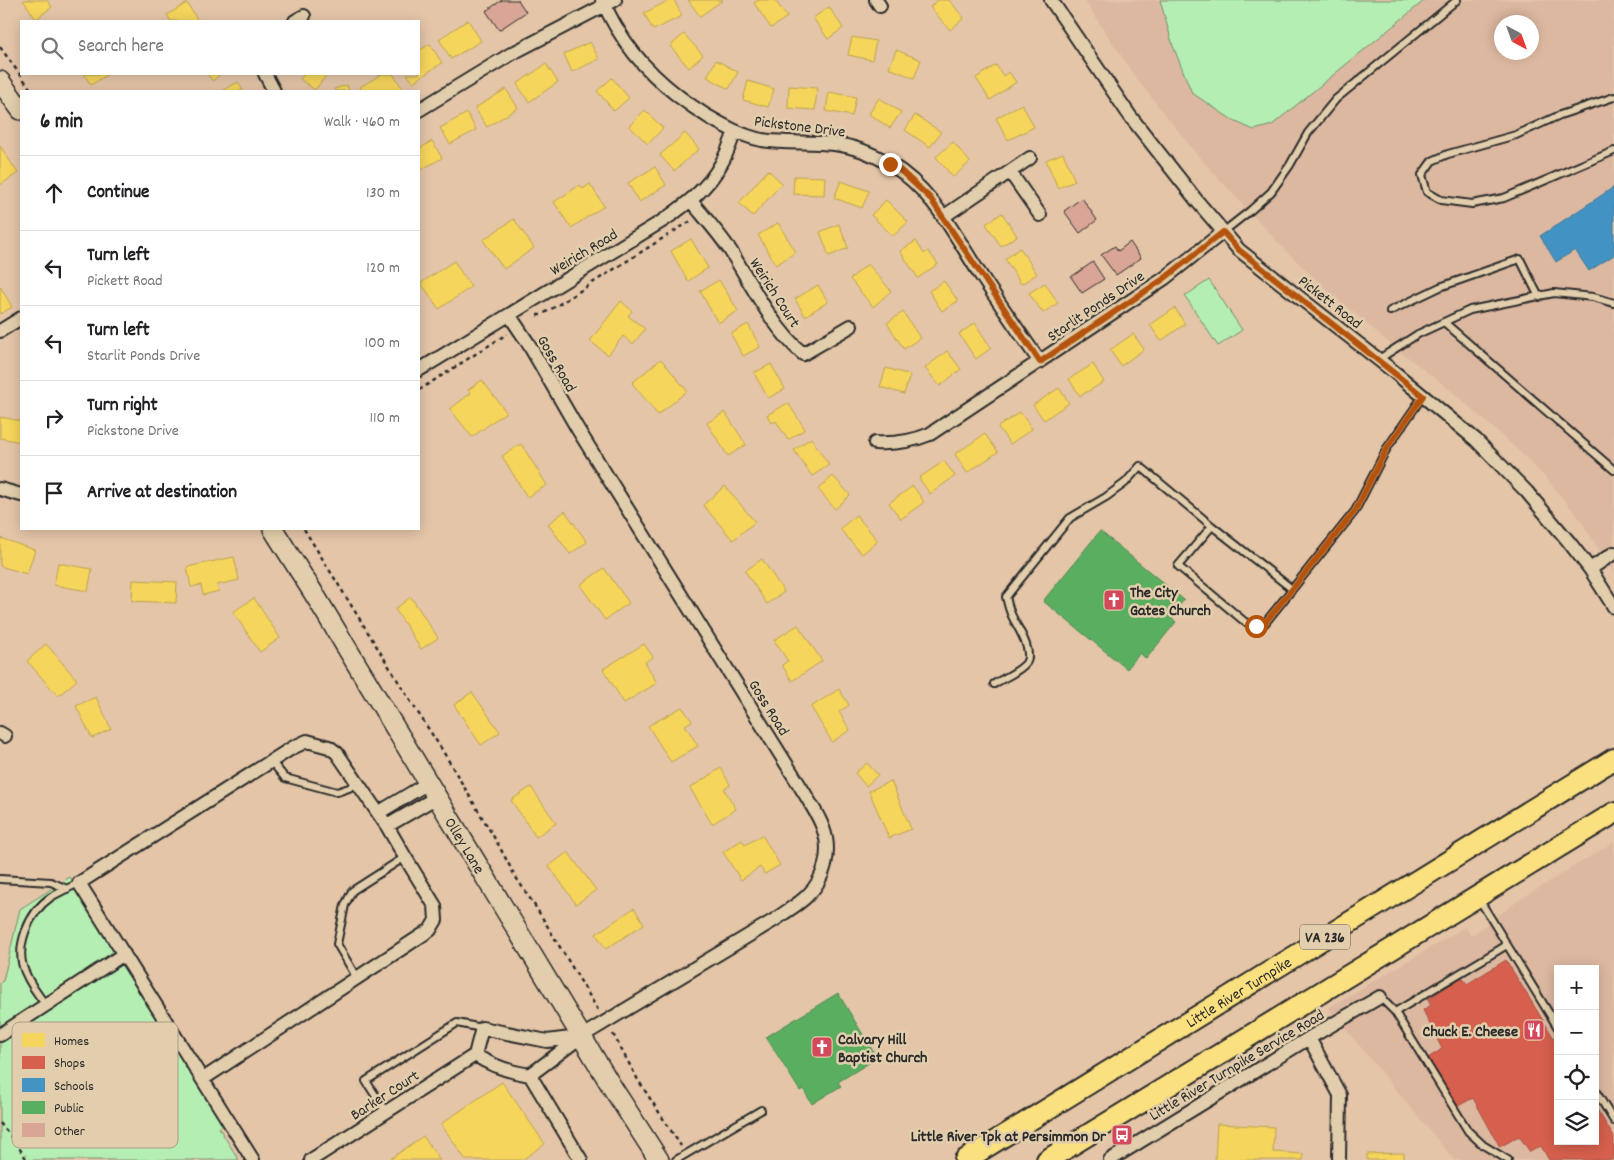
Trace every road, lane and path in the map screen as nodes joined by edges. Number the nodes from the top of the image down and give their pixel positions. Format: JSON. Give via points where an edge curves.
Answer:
{"nodes":[{"id":1,"x":1051,"y":0,"type":"edge"},
{"id":2,"x":1457,"y":0,"type":"edge"},
{"id":3,"x":607,"y":2,"type":"edge"},
{"id":4,"x":0,"y":47,"type":"edge"},
{"id":5,"x":20,"y":74,"type":"edge"},
{"id":6,"x":20,"y":75,"type":"edge"},
{"id":7,"x":266,"y":75,"type":"edge"},
{"id":8,"x":0,"y":81,"type":"edge"},
{"id":9,"x":31,"y":90,"type":"edge"},
{"id":10,"x":273,"y":90,"type":"edge"},
{"id":11,"x":1614,"y":97,"type":"edge"},
{"id":12,"x":20,"y":109,"type":"edge"},
{"id":13,"x":420,"y":109,"type":"edge"},
{"id":14,"x":735,"y":131,"type":"junction"},
{"id":15,"x":1614,"y":151,"type":"edge"},
{"id":16,"x":1030,"y":158,"type":"dead end"},
{"id":17,"x":1010,"y":172,"type":"junction"},
{"id":18,"x":691,"y":202,"type":"junction"},
{"id":19,"x":1040,"y":215,"type":"dead end"},
{"id":20,"x":943,"y":218,"type":"junction"},
{"id":21,"x":687,"y":223,"type":"dead end"},
{"id":22,"x":1223,"y":232,"type":"junction"},
{"id":23,"x":1538,"y":297,"type":"junction"},
{"id":24,"x":1614,"y":303,"type":"edge"},
{"id":25,"x":1390,"y":311,"type":"dead end"},
{"id":26,"x":536,"y":315,"type":"dead end"},
{"id":27,"x":510,"y":316,"type":"junction"},
{"id":28,"x":20,"y":319,"type":"edge"},
{"id":29,"x":1444,"y":322,"type":"junction"},
{"id":30,"x":851,"y":326,"type":"dead end"},
{"id":31,"x":0,"y":331,"type":"edge"},
{"id":32,"x":501,"y":338,"type":"dead end"},
{"id":33,"x":1378,"y":359,"type":"junction"},
{"id":34,"x":1040,"y":362,"type":"junction"},
{"id":35,"x":420,"y":369,"type":"edge"},
{"id":36,"x":420,"y":389,"type":"edge"},
{"id":37,"x":1423,"y":396,"type":"junction"},
{"id":38,"x":874,"y":443,"type":"dead end"},
{"id":39,"x":1614,"y":470,"type":"edge"},
{"id":40,"x":0,"y":489,"type":"edge"},
{"id":41,"x":20,"y":495,"type":"edge"},
{"id":42,"x":1212,"y":526,"type":"junction"},
{"id":43,"x":274,"y":530,"type":"edge"},
{"id":44,"x":305,"y":530,"type":"edge"},
{"id":45,"x":1614,"y":552,"type":"edge"},
{"id":46,"x":1590,"y":570,"type":"junction"},
{"id":47,"x":1292,"y":589,"type":"junction"},
{"id":48,"x":1614,"y":607,"type":"edge"},
{"id":49,"x":994,"y":684,"type":"dead end"},
{"id":50,"x":1614,"y":759,"type":"edge"},
{"id":51,"x":271,"y":761,"type":"junction"},
{"id":52,"x":358,"y":783,"type":"junction"},
{"id":53,"x":433,"y":790,"type":"junction"},
{"id":54,"x":378,"y":813,"type":"junction"},
{"id":55,"x":1614,"y":813,"type":"edge"},
{"id":56,"x":387,"y":826,"type":"junction"},
{"id":57,"x":405,"y":857,"type":"junction"},
{"id":58,"x":0,"y":879,"type":"edge"},
{"id":59,"x":79,"y":883,"type":"junction"},
{"id":60,"x":67,"y":889,"type":"junction"},
{"id":61,"x":1476,"y":896,"type":"junction"},
{"id":62,"x":1507,"y":945,"type":"junction"},
{"id":63,"x":124,"y":954,"type":"junction"},
{"id":64,"x":357,"y":978,"type":"junction"},
{"id":65,"x":1380,"y":997,"type":"joint"},
{"id":66,"x":46,"y":1005,"type":"junction"},
{"id":67,"x":1395,"y":1012,"type":"junction"},
{"id":68,"x":601,"y":1015,"type":"dead end"},
{"id":69,"x":1554,"y":1021,"type":"edge"},
{"id":70,"x":20,"y":1022,"type":"edge"},
{"id":71,"x":167,"y":1022,"type":"edge"},
{"id":72,"x":12,"y":1027,"type":"edge"},
{"id":73,"x":482,"y":1028,"type":"junction"},
{"id":74,"x":0,"y":1035,"type":"edge"},
{"id":75,"x":582,"y":1036,"type":"junction"},
{"id":76,"x":614,"y":1037,"type":"dead end"},
{"id":77,"x":1309,"y":1038,"type":"junction"},
{"id":78,"x":178,"y":1039,"type":"edge"},
{"id":79,"x":475,"y":1055,"type":"junction"},
{"id":80,"x":530,"y":1075,"type":"junction"},
{"id":81,"x":203,"y":1078,"type":"junction"},
{"id":82,"x":1599,"y":1097,"type":"edge"},
{"id":83,"x":760,"y":1110,"type":"dead end"},
{"id":84,"x":386,"y":1112,"type":"junction"},
{"id":85,"x":1614,"y":1121,"type":"edge"},
{"id":86,"x":0,"y":1123,"type":"edge"},
{"id":87,"x":12,"y":1138,"type":"edge"},
{"id":88,"x":20,"y":1148,"type":"edge"},
{"id":89,"x":686,"y":1154,"type":"junction"},
{"id":90,"x":28,"y":1160,"type":"edge"},
{"id":91,"x":253,"y":1160,"type":"edge"},
{"id":92,"x":311,"y":1160,"type":"edge"},
{"id":93,"x":581,"y":1160,"type":"edge"},
{"id":94,"x":660,"y":1160,"type":"edge"},
{"id":95,"x":676,"y":1160,"type":"edge"},
{"id":96,"x":966,"y":1160,"type":"edge"},
{"id":97,"x":1049,"y":1160,"type":"edge"},
{"id":98,"x":1110,"y":1160,"type":"edge"},
{"id":99,"x":1339,"y":1160,"type":"edge"},
{"id":100,"x":1508,"y":1160,"type":"edge"}],
"edges":[{"from":1,"to":22,"type":"street","name":"Pickett Road","via":[[1130,116]]},
{"from":2,"to":22,"type":"lane","via":[[1336,99],[1308,133],[1271,192]]},
{"from":3,"to":13,"type":"street","via":[[511,54]]},
{"from":3,"to":14,"type":"street","name":"Pickstone Drive","via":[[618,31],[652,73],[688,104]]},
{"from":4,"to":5,"type":"path"},
{"from":6,"to":9,"type":"path"},
{"from":7,"to":10,"type":"street"},
{"from":8,"to":12,"type":"main road"},
{"from":11,"to":15,"type":"lane","via":[[1560,115],[1516,135],[1448,154],[1432,161],[1422,175],[1427,192],[1441,200],[1472,204],[1504,198]]},
{"from":14,"to":18,"type":"street","name":"Weirich Road","via":[[721,164]]},
{"from":14,"to":20,"type":"street","name":"Pickstone Drive","via":[[761,140],[834,144],[869,153],[913,182],[930,198]]},
{"from":16,"to":17,"type":"street"},
{"from":17,"to":19,"type":"street"},
{"from":17,"to":20,"type":"street"},
{"from":18,"to":27,"type":"street","name":"Weirich Road"},
{"from":18,"to":30,"type":"street","name":"Weirich Court","via":[[729,248],[780,332],[803,354]]},
{"from":20,"to":34,"type":"street","name":"Pickstone Drive"},
{"from":21,"to":26,"type":"path","via":[[553,308]]},
{"from":22,"to":33,"type":"street","name":"Pickett Road","via":[[1239,250]]},
{"from":22,"to":34,"type":"street","name":"Starlit Ponds Drive","via":[[1165,278]]},
{"from":23,"to":24,"type":"lane","via":[[1554,293]]},
{"from":23,"to":25,"type":"lane","via":[[1520,259],[1440,287]]},
{"from":23,"to":29,"type":"lane","via":[[1470,310]]},
{"from":27,"to":35,"type":"street","name":"Weirich Road"},
{"from":27,"to":75,"type":"street","name":"Goss Road","via":[[805,794],[826,839],[824,869],[818,882],[801,902]]},
{"from":28,"to":31,"type":"street"},
{"from":29,"to":33,"type":"lane"},
{"from":29,"to":39,"type":"lane"},
{"from":32,"to":36,"type":"path"},
{"from":33,"to":37,"type":"street","name":"Pickett Road"},
{"from":34,"to":38,"type":"street","name":"Starlit Ponds Drive","via":[[930,434],[893,444]]},
{"from":37,"to":46,"type":"street","name":"Pickett Road","via":[[1505,468]]},
{"from":37,"to":47,"type":"lane","via":[[1387,448],[1355,511]]},
{"from":40,"to":41,"type":"street"},
{"from":42,"to":47,"type":"lane"},
{"from":42,"to":47,"type":"lane","via":[[1178,566],[1245,622],[1256,626],[1265,623]]},
{"from":42,"to":49,"type":"lane","via":[[1140,466],[1119,488],[1070,518],[1006,597],[1028,655],[1027,662]]},
{"from":43,"to":53,"type":"main road","name":"Olley Lane"},
{"from":44,"to":68,"type":"path","via":[[441,748]]},
{"from":45,"to":46,"type":"street"},
{"from":46,"to":48,"type":"street","name":"Pickett Road"},
{"from":50,"to":96,"type":"main road","name":"Little River Turnpike","number":"VA 236"},
{"from":51,"to":52,"type":"lane","via":[[285,778],[328,790],[337,792]]},
{"from":51,"to":52,"type":"street","via":[[307,741],[329,746]]},
{"from":51,"to":59,"type":"street"},
{"from":52,"to":54,"type":"street"},
{"from":53,"to":54,"type":"street"},
{"from":53,"to":56,"type":"street"},
{"from":53,"to":75,"type":"main road","name":"Olley Lane"},
{"from":54,"to":56,"type":"street"},
{"from":55,"to":61,"type":"main road","number":"VA 236"},
{"from":56,"to":57,"type":"street"},
{"from":57,"to":64,"type":"lane","via":[[352,891],[345,905],[337,944]]},
{"from":57,"to":64,"type":"street","via":[[435,906],[436,920],[430,930]]},
{"from":58,"to":60,"type":"lane","via":[[50,882]]},
{"from":59,"to":60,"type":"lane"},
{"from":59,"to":63,"type":"street"},
{"from":60,"to":66,"type":"lane","via":[[40,906],[30,919],[24,936],[21,953],[24,971]]},
{"from":61,"to":62,"type":"lane"},
{"from":61,"to":97,"type":"main road","number":"VA 236"},
{"from":62,"to":67,"type":"lane"},
{"from":62,"to":69,"type":"lane"},
{"from":63,"to":66,"type":"street"},
{"from":63,"to":71,"type":"street"},
{"from":64,"to":81,"type":"street"},
{"from":65,"to":67,"type":"lane"},
{"from":65,"to":77,"type":"street","name":"Little River Turnpike Service Road"},
{"from":66,"to":70,"type":"street"},
{"from":67,"to":100,"type":"lane","via":[[1468,1131],[1483,1145]]},
{"from":72,"to":74,"type":"street"},
{"from":73,"to":75,"type":"street","via":[[547,1041]]},
{"from":73,"to":79,"type":"street"},
{"from":73,"to":84,"type":"lane","via":[[457,1023],[366,1081]]},
{"from":75,"to":80,"type":"street"},
{"from":75,"to":94,"type":"main road","name":"Olley Lane"},
{"from":76,"to":89,"type":"path"},
{"from":77,"to":98,"type":"street","name":"Little River Turnpike Service Road"},
{"from":77,"to":99,"type":"street","via":[[1340,1095]]},
{"from":78,"to":81,"type":"street"},
{"from":79,"to":80,"type":"street","via":[[508,1071]]},
{"from":79,"to":84,"type":"street","name":"Barker Court"},
{"from":80,"to":93,"type":"street"},
{"from":81,"to":91,"type":"street"},
{"from":82,"to":85,"type":"lane"},
{"from":83,"to":89,"type":"lane"},
{"from":84,"to":92,"type":"street","name":"Barker Court"},
{"from":86,"to":87,"type":"path"},
{"from":88,"to":90,"type":"path"},
{"from":89,"to":95,"type":"lane"}]}
